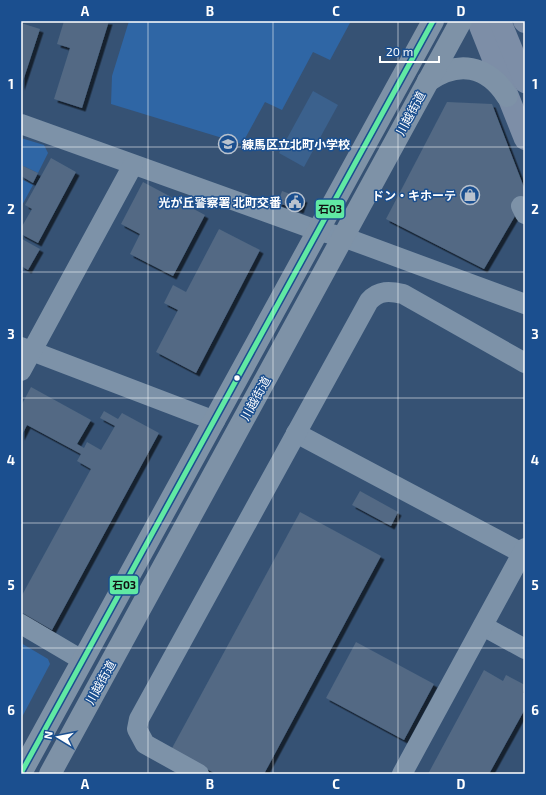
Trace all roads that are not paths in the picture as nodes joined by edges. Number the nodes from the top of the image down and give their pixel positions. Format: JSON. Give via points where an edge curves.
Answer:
{"nodes":[{"id":1,"x":433,"y":21,"type":"edge"},
{"id":2,"x":460,"y":21,"type":"edge"},
{"id":3,"x":478,"y":21,"type":"edge"},
{"id":4,"x":500,"y":21,"type":"edge"},
{"id":5,"x":428,"y":81,"type":"junction"},
{"id":6,"x":525,"y":82,"type":"edge"},
{"id":7,"x":507,"y":96,"type":"junction"},
{"id":8,"x":525,"y":122,"type":"edge"},
{"id":9,"x":21,"y":124,"type":"edge"},
{"id":10,"x":525,"y":132,"type":"edge"},
{"id":11,"x":525,"y":139,"type":"edge"},
{"id":12,"x":133,"y":165,"type":"junction"},
{"id":13,"x":319,"y":231,"type":"junction"},
{"id":14,"x":344,"y":237,"type":"junction"},
{"id":15,"x":523,"y":299,"type":"edge"},
{"id":16,"x":26,"y":349,"type":"edge"},
{"id":17,"x":525,"y":363,"type":"edge"},
{"id":18,"x":21,"y":371,"type":"edge"},
{"id":19,"x":215,"y":421,"type":"junction"},
{"id":20,"x":296,"y":433,"type":"junction"},
{"id":21,"x":524,"y":550,"type":"edge"},
{"id":22,"x":21,"y":624,"type":"edge"},
{"id":23,"x":483,"y":626,"type":"junction"},
{"id":24,"x":525,"y":649,"type":"edge"},
{"id":25,"x":82,"y":660,"type":"junction"},
{"id":26,"x":21,"y":773,"type":"edge"},
{"id":27,"x":50,"y":774,"type":"edge"},
{"id":28,"x":199,"y":774,"type":"edge"},
{"id":29,"x":402,"y":774,"type":"edge"}],
"edges":[{"from":1,"to":13,"type":"highway","name":"川越街道"},
{"from":2,"to":5,"type":"highway","name":"川越街道"},
{"from":3,"to":7,"type":"main road"},
{"from":4,"to":6,"type":"main road"},
{"from":5,"to":7,"type":"highway","via":[[449,70],[478,70],[495,79]]},
{"from":5,"to":14,"type":"highway","name":"川越街道"},
{"from":7,"to":11,"type":"main road"},
{"from":8,"to":10,"type":"main road"},
{"from":9,"to":12,"type":"street"},
{"from":12,"to":13,"type":"street"},
{"from":12,"to":16,"type":"street"},
{"from":13,"to":14,"type":"street"},
{"from":13,"to":19,"type":"highway","name":"川越街道"},
{"from":14,"to":15,"type":"street"},
{"from":14,"to":27,"type":"highway","name":"川越街道"},
{"from":16,"to":18,"type":"street"},
{"from":16,"to":19,"type":"street"},
{"from":17,"to":20,"type":"street","via":[[403,294],[383,292],[374,295],[369,301]]},
{"from":19,"to":25,"type":"highway","name":"川越街道"},
{"from":20,"to":21,"type":"street"},
{"from":20,"to":28,"type":"street","via":[[139,719],[137,729],[145,744]]},
{"from":21,"to":23,"type":"street"},
{"from":22,"to":25,"type":"street"},
{"from":23,"to":24,"type":"street"},
{"from":23,"to":29,"type":"street"},
{"from":25,"to":26,"type":"highway","name":"川越街道"}]}
